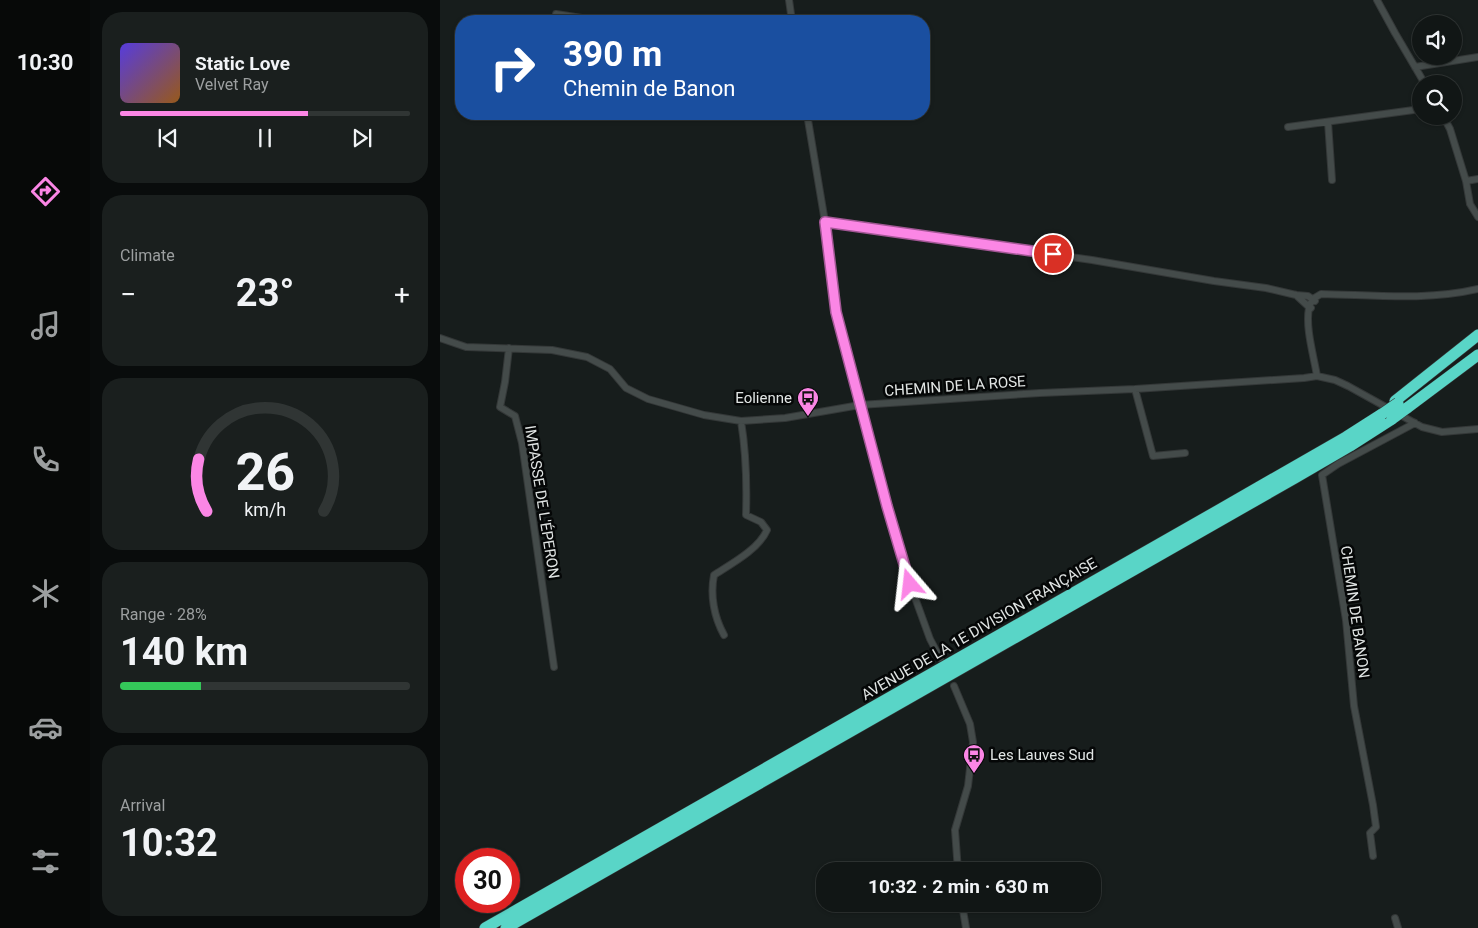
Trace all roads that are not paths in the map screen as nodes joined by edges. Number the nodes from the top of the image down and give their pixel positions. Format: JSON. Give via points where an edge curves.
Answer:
{"nodes":[{"id":1,"x":789,"y":0,"type":"edge"},
{"id":2,"x":1377,"y":0,"type":"edge"},
{"id":3,"x":556,"y":14,"type":"dead end"},
{"id":4,"x":562,"y":15,"type":"edge"},
{"id":5,"x":791,"y":15,"type":"edge"},
{"id":6,"x":1478,"y":57,"type":"edge"},
{"id":7,"x":1416,"y":67,"type":"junction"},
{"id":8,"x":1420,"y":75,"type":"edge"},
{"id":9,"x":1412,"y":110,"type":"edge"},
{"id":10,"x":808,"y":120,"type":"edge"},
{"id":11,"x":1328,"y":122,"type":"junction"},
{"id":12,"x":1448,"y":125,"type":"edge"},
{"id":13,"x":1288,"y":127,"type":"dead end"},
{"id":14,"x":1478,"y":178,"type":"edge"},
{"id":15,"x":1332,"y":180,"type":"dead end"},
{"id":16,"x":1466,"y":181,"type":"junction"},
{"id":17,"x":1478,"y":217,"type":"edge"},
{"id":18,"x":825,"y":222,"type":"junction"},
{"id":19,"x":1478,"y":289,"type":"edge"},
{"id":20,"x":1296,"y":295,"type":"junction"},
{"id":21,"x":1314,"y":300,"type":"junction"},
{"id":22,"x":1310,"y":308,"type":"junction"},
{"id":23,"x":1478,"y":336,"type":"edge"},
{"id":24,"x":440,"y":338,"type":"edge"},
{"id":25,"x":1478,"y":342,"type":"edge"},
{"id":26,"x":508,"y":348,"type":"junction"},
{"id":27,"x":1478,"y":355,"type":"edge"},
{"id":28,"x":1478,"y":360,"type":"edge"},
{"id":29,"x":1317,"y":376,"type":"junction"},
{"id":30,"x":1135,"y":390,"type":"junction"},
{"id":31,"x":1430,"y":392,"type":"junction"},
{"id":32,"x":1400,"y":404,"type":"junction"},
{"id":33,"x":860,"y":405,"type":"junction"},
{"id":34,"x":1385,"y":415,"type":"junction"},
{"id":35,"x":741,"y":421,"type":"junction"},
{"id":36,"x":1415,"y":423,"type":"junction"},
{"id":37,"x":1478,"y":429,"type":"edge"},
{"id":38,"x":1185,"y":453,"type":"dead end"},
{"id":39,"x":724,"y":635,"type":"dead end"},
{"id":40,"x":940,"y":658,"type":"dead end"},
{"id":41,"x":554,"y":667,"type":"dead end"},
{"id":42,"x":954,"y":686,"type":"dead end"},
{"id":43,"x":1373,"y":856,"type":"dead end"},
{"id":44,"x":957,"y":862,"type":"edge"},
{"id":45,"x":963,"y":912,"type":"edge"},
{"id":46,"x":1395,"y":918,"type":"dead end"},
{"id":47,"x":486,"y":928,"type":"edge"},
{"id":48,"x":506,"y":928,"type":"edge"},
{"id":49,"x":966,"y":928,"type":"edge"},
{"id":50,"x":1398,"y":928,"type":"edge"}],
"edges":[{"from":1,"to":5,"type":"street"},
{"from":2,"to":7,"type":"street"},
{"from":3,"to":4,"type":"street"},
{"from":6,"to":7,"type":"street"},
{"from":7,"to":8,"type":"street"},
{"from":9,"to":11,"type":"street"},
{"from":10,"to":18,"type":"street"},
{"from":11,"to":13,"type":"street"},
{"from":11,"to":15,"type":"street"},
{"from":12,"to":16,"type":"street"},
{"from":14,"to":16,"type":"street"},
{"from":16,"to":17,"type":"street","via":[[1470,204]]},
{"from":18,"to":20,"type":"street","via":[[1092,260]]},
{"from":18,"to":33,"type":"street","via":[[836,312]]},
{"from":19,"to":21,"type":"street","via":[[1432,296],[1321,294]]},
{"from":20,"to":21,"type":"street"},
{"from":20,"to":22,"type":"street"},
{"from":21,"to":22,"type":"street"},
{"from":22,"to":29,"type":"street","via":[[1308,322]]},
{"from":23,"to":32,"type":"highway"},
{"from":24,"to":26,"type":"street","name":"CHEMIN DE LA ROSE","via":[[466,347]]},
{"from":25,"to":32,"type":"highway","name":"AVENUE DE LA 1E DIVISION FRANÇAISE"},
{"from":26,"to":35,"type":"street","name":"CHEMIN DE LA ROSE","via":[[552,350],[587,357],[610,369],[626,388],[648,399],[704,415]]},
{"from":26,"to":41,"type":"street","name":"IMPASSE DE L'ÉPERON","via":[[500,407],[515,416],[522,443]]},
{"from":27,"to":31,"type":"highway","name":"AVENUE DE LA 1E DIVISION FRANÇAISE"},
{"from":28,"to":31,"type":"highway"},
{"from":29,"to":30,"type":"street","name":"CHEMIN DE LA ROSE"},
{"from":29,"to":36,"type":"street","name":"CHEMIN DE LA ROSE","via":[[1348,386]]},
{"from":30,"to":33,"type":"street","name":"CHEMIN DE LA ROSE","via":[[1040,392]]},
{"from":30,"to":38,"type":"street","via":[[1153,456]]},
{"from":31,"to":32,"type":"highway","name":"AVENUE DE LA 1E DIVISION FRANÇAISE"},
{"from":32,"to":34,"type":"highway","name":"AVENUE DE LA 1E DIVISION FRANÇAISE","bridge":true},
{"from":33,"to":35,"type":"street","name":"CHEMIN DE LA ROSE","via":[[785,418]]},
{"from":33,"to":40,"type":"street","via":[[910,584]]},
{"from":34,"to":47,"type":"highway","name":"AVENUE DE LA 1E DIVISION FRANÇAISE"},
{"from":34,"to":48,"type":"highway","name":"AVENUE DE LA 1E DIVISION FRANÇAISE","via":[[1350,446]]},
{"from":35,"to":39,"type":"street","via":[[746,515],[767,530],[763,539],[714,575],[713,599],[718,625]]},
{"from":36,"to":37,"type":"street","name":"CHEMIN DE LA ROSE","via":[[1442,432]]},
{"from":36,"to":43,"type":"street","name":"CHEMIN DE BANON","via":[[1322,475],[1346,620],[1354,706],[1373,804],[1376,827],[1370,833]]},
{"from":42,"to":44,"type":"street","via":[[970,724],[973,742],[968,786],[955,830]]},
{"from":45,"to":49,"type":"street"},
{"from":46,"to":50,"type":"street"}]}
